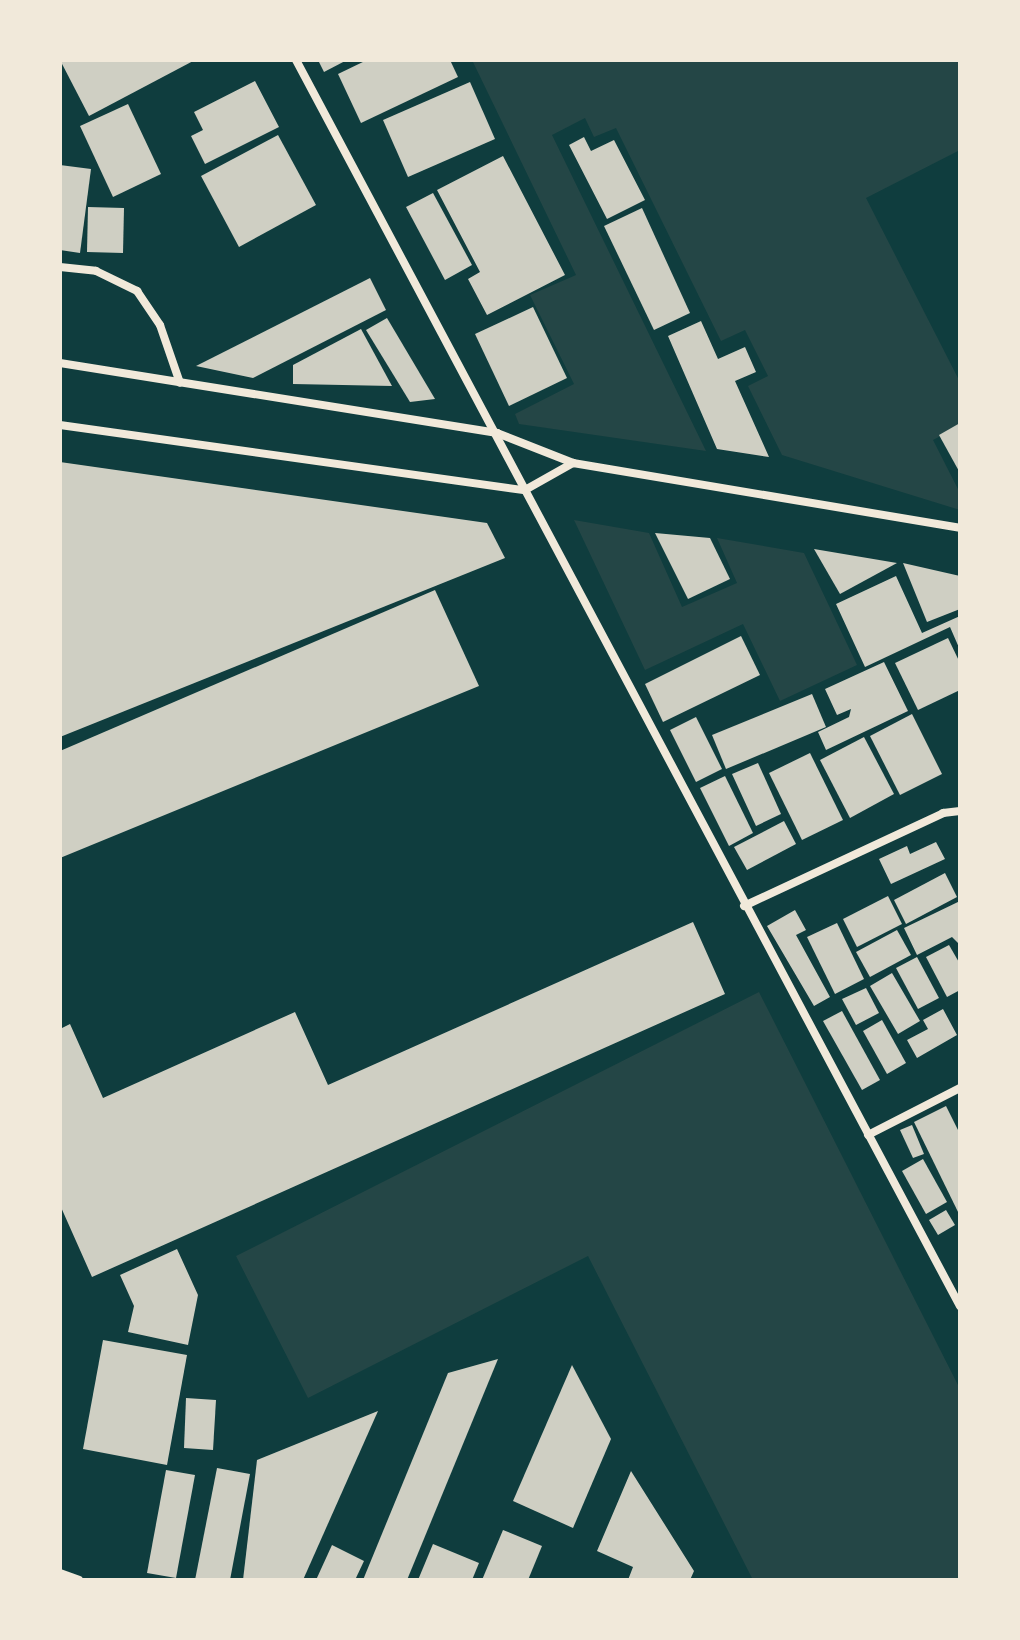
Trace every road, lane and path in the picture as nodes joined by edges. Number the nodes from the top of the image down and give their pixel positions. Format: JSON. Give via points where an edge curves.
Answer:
{"nodes":[{"id":1,"x":296,"y":60,"type":"edge"},
{"id":2,"x":60,"y":267,"type":"edge"},
{"id":3,"x":60,"y":363,"type":"edge"},
{"id":4,"x":180,"y":383,"type":"junction"},
{"id":5,"x":60,"y":425,"type":"edge"},
{"id":6,"x":497,"y":433,"type":"junction"},
{"id":7,"x":573,"y":463,"type":"junction"},
{"id":8,"x":525,"y":490,"type":"junction"},
{"id":9,"x":960,"y":528,"type":"edge"},
{"id":10,"x":960,"y":811,"type":"edge"},
{"id":11,"x":744,"y":906,"type":"junction"},
{"id":12,"x":960,"y":1088,"type":"edge"},
{"id":13,"x":868,"y":1135,"type":"junction"},
{"id":14,"x":960,"y":1306,"type":"edge"},
{"id":15,"x":60,"y":1573,"type":"edge"},
{"id":16,"x":79,"y":1580,"type":"edge"}],
"edges":[{"from":1,"to":6,"type":"street"},
{"from":2,"to":4,"type":"street","via":[[96,271],[137,291],[160,325]]},
{"from":3,"to":4,"type":"street"},
{"from":4,"to":6,"type":"street"},
{"from":5,"to":8,"type":"street"},
{"from":6,"to":7,"type":"street"},
{"from":6,"to":8,"type":"street"},
{"from":7,"to":8,"type":"street"},
{"from":7,"to":9,"type":"street"},
{"from":8,"to":11,"type":"street"},
{"from":10,"to":11,"type":"street","via":[[943,813]]},
{"from":11,"to":13,"type":"street"},
{"from":12,"to":13,"type":"street"},
{"from":13,"to":14,"type":"street"},
{"from":15,"to":16,"type":"street"}]}
